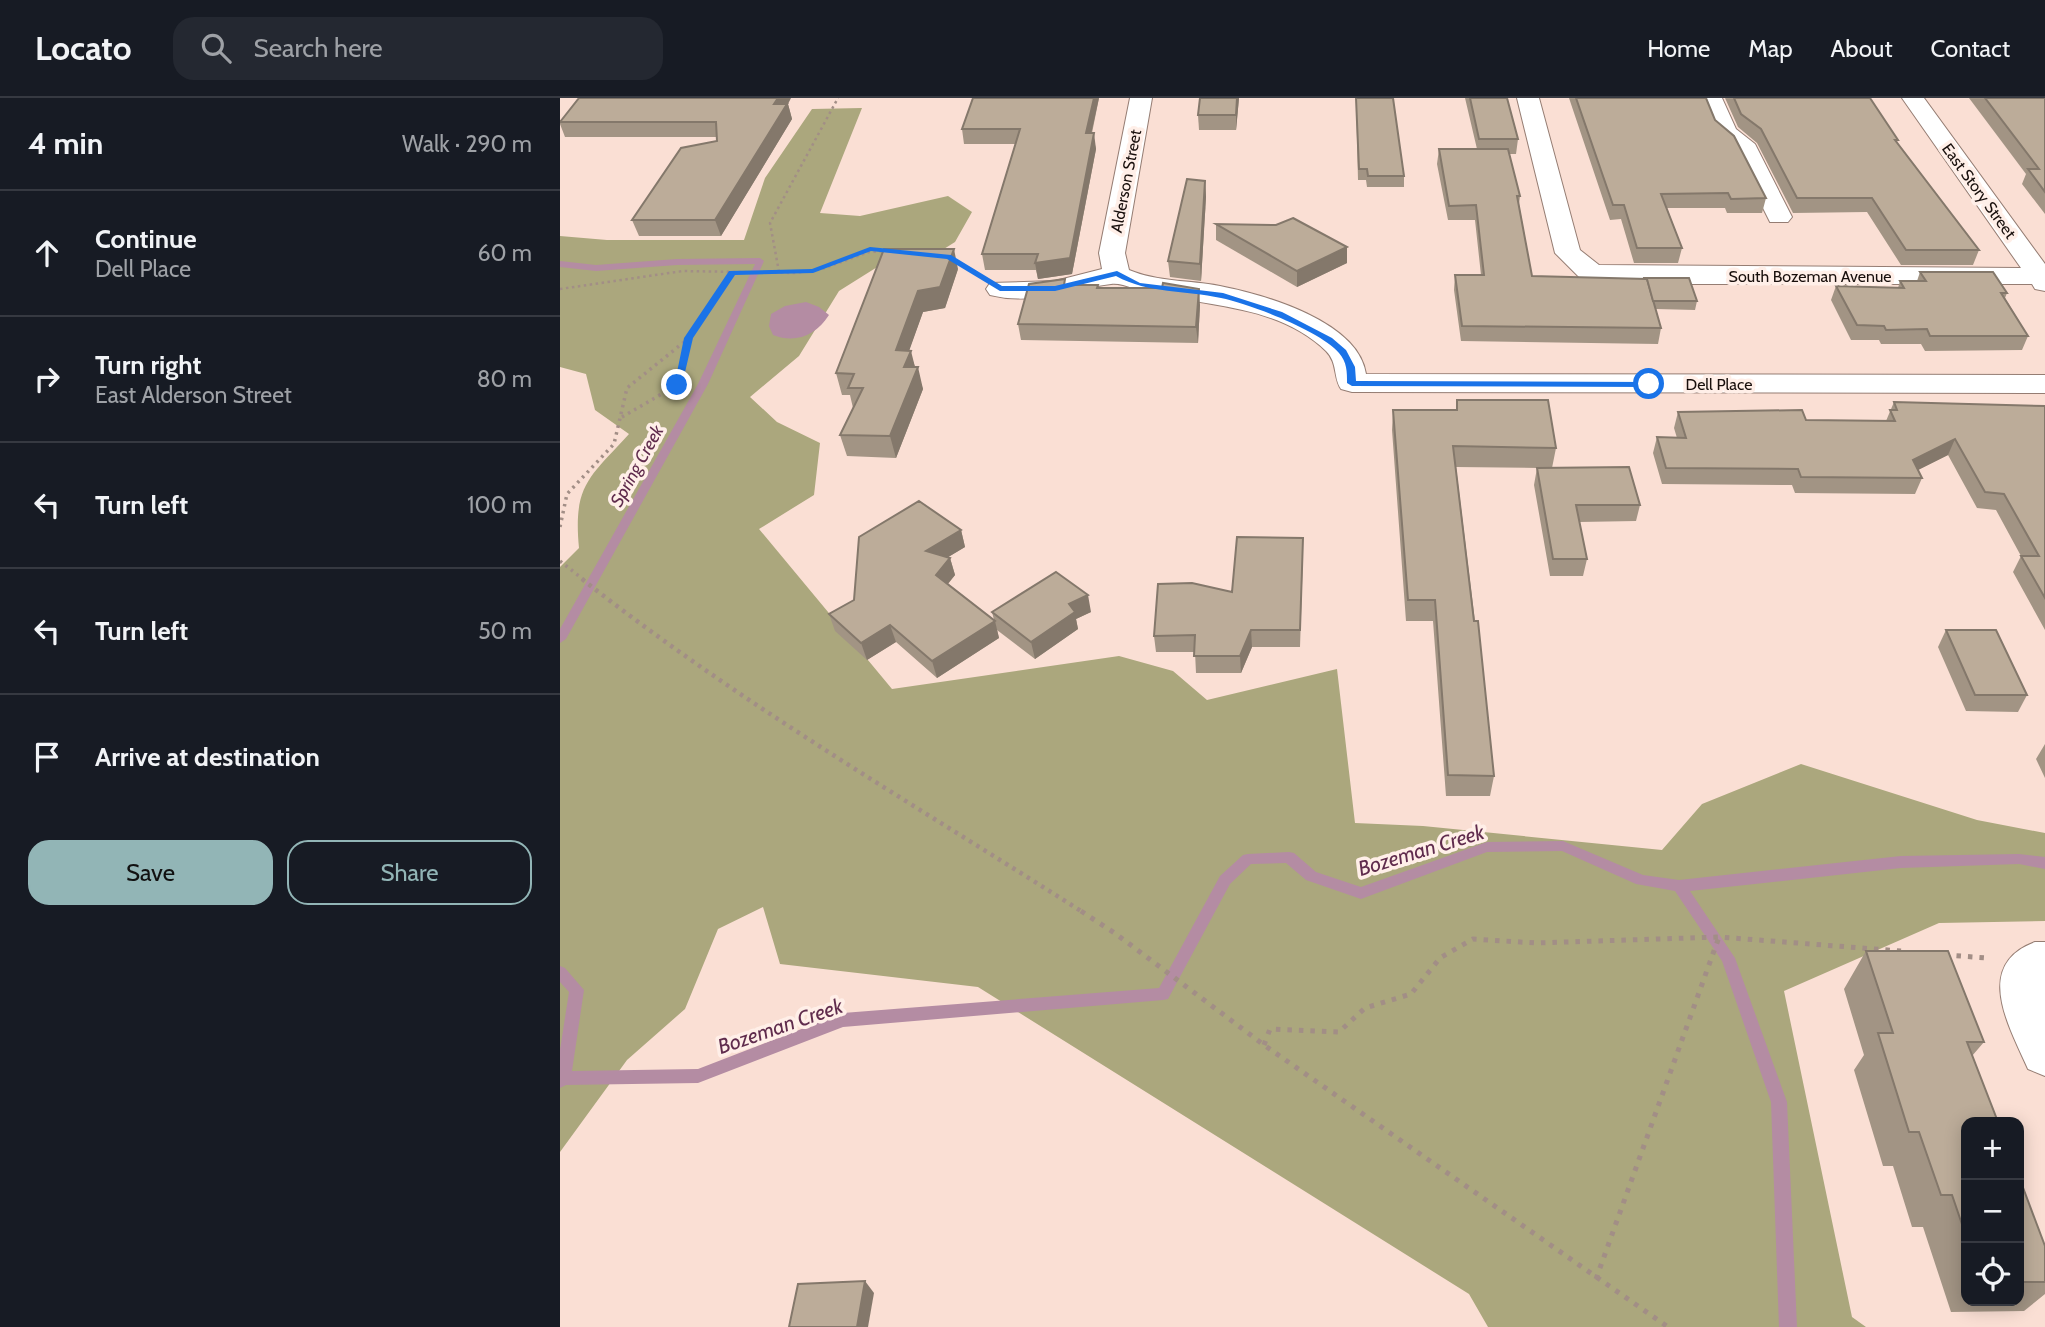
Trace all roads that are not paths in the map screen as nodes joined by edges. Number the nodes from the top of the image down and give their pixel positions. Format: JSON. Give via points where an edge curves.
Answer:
{"nodes":[{"id":1,"x":1141,"y":98,"type":"edge"},
{"id":2,"x":1528,"y":98,"type":"edge"},
{"id":3,"x":1711,"y":98,"type":"edge"},
{"id":4,"x":1913,"y":98,"type":"edge"},
{"id":5,"x":1779,"y":217,"type":"dead end"},
{"id":6,"x":1116,"y":268,"type":"junction"},
{"id":7,"x":2043,"y":278,"type":"edge"},
{"id":8,"x":1000,"y":289,"type":"road end"},
{"id":9,"x":2045,"y":384,"type":"edge"},
{"id":10,"x":2040,"y":961,"type":"edge"},
{"id":11,"x":2045,"y":1054,"type":"edge"}],
"edges":[{"from":1,"to":6,"type":"street","name":"Alderson Street","via":[[1112,253]]},
{"from":2,"to":7,"type":"street","name":"South Bozeman Avenue","via":[[1568,253],[1590,271],[1613,276]]},
{"from":3,"to":5,"type":"street","via":[[1726,132],[1743,144]]},
{"from":4,"to":7,"type":"street","name":"East Story Street"},
{"from":6,"to":8,"type":"street","via":[[1055,289]]},
{"from":6,"to":9,"type":"street","name":"Dell Place","via":[[1138,285],[1223,295],[1297,322],[1343,352],[1351,367],[1352,383]]},
{"from":10,"to":11,"type":"street","via":[[2023,972],[2022,995]]}]}
